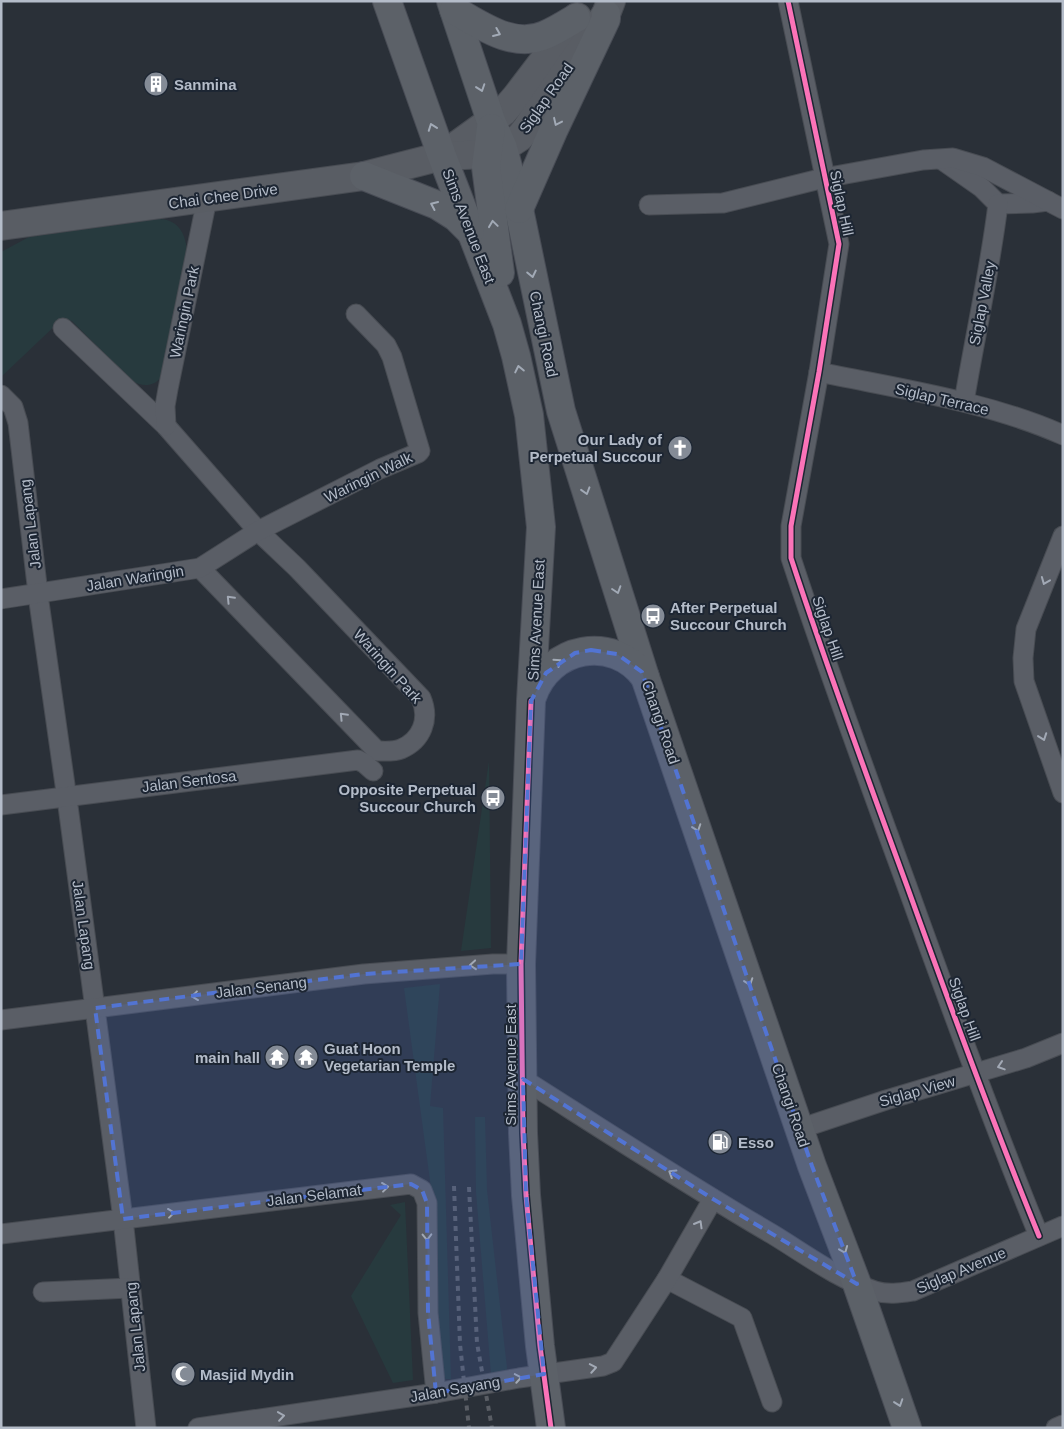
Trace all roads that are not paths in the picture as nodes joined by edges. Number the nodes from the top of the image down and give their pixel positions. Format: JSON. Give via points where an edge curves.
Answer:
{"nodes":[{"id":1,"x":387,"y":1,"type":"edge"},
{"id":2,"x":788,"y":1,"type":"edge"},
{"id":3,"x":607,"y":5,"type":"edge"},
{"id":4,"x":452,"y":6,"type":"edge"},
{"id":5,"x":576,"y":18,"type":"junction"},
{"id":6,"x":492,"y":121,"type":"junction"},
{"id":7,"x":495,"y":151,"type":"junction"},
{"id":8,"x":442,"y":156,"type":"junction"},
{"id":9,"x":940,"y":158,"type":"junction"},
{"id":10,"x":364,"y":176,"type":"junction"},
{"id":11,"x":824,"y":178,"type":"junction"},
{"id":12,"x":208,"y":199,"type":"junction"},
{"id":13,"x":998,"y":204,"type":"junction"},
{"id":14,"x":649,"y":205,"type":"dead end"},
{"id":15,"x":1056,"y":205,"type":"edge"},
{"id":16,"x":518,"y":209,"type":"junction"},
{"id":17,"x":1,"y":226,"type":"edge"},
{"id":18,"x":473,"y":234,"type":"junction"},
{"id":19,"x":356,"y":314,"type":"dead end"},
{"id":20,"x":508,"y":324,"type":"junction"},
{"id":21,"x":63,"y":328,"type":"dead end"},
{"id":22,"x":819,"y":372,"type":"junction"},
{"id":23,"x":1,"y":395,"type":"edge"},
{"id":24,"x":964,"y":402,"type":"junction"},
{"id":25,"x":166,"y":426,"type":"junction"},
{"id":26,"x":1063,"y":435,"type":"edge"},
{"id":27,"x":258,"y":531,"type":"junction"},
{"id":28,"x":1063,"y":536,"type":"edge"},
{"id":29,"x":200,"y":568,"type":"junction"},
{"id":30,"x":38,"y":594,"type":"junction"},
{"id":31,"x":1,"y":599,"type":"edge"},
{"id":32,"x":645,"y":677,"type":"junction"},
{"id":33,"x":531,"y":701,"type":"junction"},
{"id":34,"x":373,"y":771,"type":"dead end"},
{"id":35,"x":1063,"y":793,"type":"edge"},
{"id":36,"x":67,"y":796,"type":"junction"},
{"id":37,"x":1,"y":805,"type":"edge"},
{"id":38,"x":521,"y":964,"type":"junction"},
{"id":39,"x":95,"y":1008,"type":"junction"},
{"id":40,"x":1,"y":1020,"type":"edge"},
{"id":41,"x":1063,"y":1043,"type":"edge"},
{"id":42,"x":976,"y":1074,"type":"junction"},
{"id":43,"x":523,"y":1079,"type":"junction"},
{"id":44,"x":799,"y":1129,"type":"junction"},
{"id":45,"x":713,"y":1200,"type":"junction"},
{"id":46,"x":123,"y":1219,"type":"junction"},
{"id":47,"x":1063,"y":1226,"type":"edge"},
{"id":48,"x":1,"y":1234,"type":"edge"},
{"id":49,"x":1039,"y":1236,"type":"junction"},
{"id":50,"x":667,"y":1279,"type":"junction"},
{"id":51,"x":857,"y":1284,"type":"junction"},
{"id":52,"x":130,"y":1288,"type":"junction"},
{"id":53,"x":43,"y":1292,"type":"dead end"},
{"id":54,"x":544,"y":1374,"type":"junction"},
{"id":55,"x":436,"y":1394,"type":"junction"},
{"id":56,"x":772,"y":1402,"type":"dead end"},
{"id":57,"x":1063,"y":1425,"type":"edge"},
{"id":58,"x":146,"y":1428,"type":"edge"},
{"id":59,"x":198,"y":1428,"type":"edge"},
{"id":60,"x":551,"y":1428,"type":"edge"},
{"id":61,"x":907,"y":1428,"type":"edge"},
{"id":62,"x":1056,"y":1428,"type":"edge"}],
"edges":[{"from":8,"to":1,"type":"main road","name":"Sims Avenue East","one_way":true},
{"from":2,"to":11,"type":"street","name":"Siglap Hill"},
{"from":3,"to":5,"type":"main road","name":"Siglap Road"},
{"from":3,"to":7,"type":"main road","name":"Siglap Road","via":[[535,118],[520,137]]},
{"from":3,"to":16,"type":"main road","one_way":true,"via":[[606,19]]},
{"from":4,"to":5,"type":"main road","one_way":true,"via":[[500,35],[525,40],[544,36]]},
{"from":4,"to":6,"type":"main road","one_way":true},
{"from":5,"to":6,"type":"main road","name":"Siglap Road","via":[[516,97]]},
{"from":6,"to":7,"type":"main road"},
{"from":6,"to":8,"type":"main road","name":"Siglap Road"},
{"from":7,"to":8,"type":"main road"},
{"from":7,"to":16,"type":"main road","name":"Changi Road"},
{"from":20,"to":7,"type":"main road","one_way":true,"via":[[486,167]]},
{"from":8,"to":10,"type":"main road","name":"Chai Chee Drive"},
{"from":8,"to":18,"type":"main road","name":"Sims Avenue East"},
{"from":9,"to":11,"type":"street"},
{"from":9,"to":13,"type":"street","via":[[982,188]]},
{"from":9,"to":15,"type":"street","via":[[953,158],[983,167]]},
{"from":10,"to":12,"type":"main road","name":"Chai Chee Drive"},
{"from":18,"to":10,"type":"main road","one_way":true,"via":[[456,217],[437,205]]},
{"from":11,"to":14,"type":"street","via":[[723,203]]},
{"from":11,"to":22,"type":"street","name":"Siglap Hill","via":[[839,244]]},
{"from":12,"to":17,"type":"main road","name":"Chai Chee Drive"},
{"from":12,"to":25,"type":"street","name":"Waringin Park","via":[[167,394]]},
{"from":13,"to":15,"type":"street"},
{"from":13,"to":24,"type":"street","name":"Siglap Valley"},
{"from":16,"to":32,"type":"main road","name":"Changi Road","one_way":true,"via":[[561,411]]},
{"from":18,"to":20,"type":"main road","name":"Sims Avenue East"},
{"from":19,"to":27,"type":"street","name":"Waringin Walk","via":[[386,344],[420,451]]},
{"from":33,"to":20,"type":"main road","name":"Sims Avenue East","one_way":true,"via":[[541,527],[529,415]]},
{"from":21,"to":25,"type":"street","name":"Waringin Park"},
{"from":22,"to":24,"type":"street","name":"Siglap Terrace"},
{"from":22,"to":42,"type":"street","name":"Siglap Hill","via":[[791,526],[791,558]]},
{"from":23,"to":30,"type":"street","name":"Jalan Lapang","via":[[13,407],[18,423]]},
{"from":24,"to":26,"type":"street","name":"Siglap Terrace","via":[[1040,424]]},
{"from":25,"to":27,"type":"street","name":"Waringin Park"},
{"from":27,"to":29,"type":"street","name":"Jalan Waringin"},
{"from":27,"to":29,"type":"street","name":"Waringin Park","one_way":true,"via":[[421,698],[425,722],[414,741],[400,750],[377,751]]},
{"from":28,"to":35,"type":"street","one_way":true,"via":[[1026,629],[1023,658],[1024,681]]},
{"from":29,"to":30,"type":"street","name":"Jalan Waringin"},
{"from":30,"to":31,"type":"street","name":"Jalan Waringin"},
{"from":30,"to":36,"type":"street","name":"Jalan Lapang"},
{"from":33,"to":32,"type":"main road","one_way":true,"via":[[539,681],[553,666],[580,652],[596,650],[617,654],[630,661]]},
{"from":32,"to":44,"type":"main road","name":"Changi Road","one_way":true},
{"from":33,"to":38,"type":"main road","name":"Sims Avenue East"},
{"from":34,"to":36,"type":"street","name":"Jalan Sentosa","via":[[358,760]]},
{"from":36,"to":37,"type":"street","name":"Jalan Sentosa"},
{"from":36,"to":39,"type":"street","name":"Jalan Lapang"},
{"from":38,"to":39,"type":"street","name":"Jalan Senang","one_way":true,"via":[[364,974]]},
{"from":38,"to":43,"type":"main road","name":"Sims Avenue East"},
{"from":39,"to":40,"type":"street","name":"Jalan Senang"},
{"from":39,"to":46,"type":"street","name":"Jalan Lapang"},
{"from":41,"to":42,"type":"street","name":"Siglap View","one_way":true},
{"from":42,"to":44,"type":"street","name":"Siglap View"},
{"from":42,"to":49,"type":"street","name":"Siglap Hill"},
{"from":45,"to":43,"type":"street","one_way":true},
{"from":43,"to":54,"type":"main road","name":"Sims Avenue East","via":[[526,1195]]},
{"from":44,"to":51,"type":"main road","name":"Changi Road","one_way":true},
{"from":50,"to":45,"type":"street","name":"Jalan Sayang","one_way":true},
{"from":45,"to":51,"type":"street"},
{"from":46,"to":48,"type":"street","name":"Jalan Selamat"},
{"from":46,"to":52,"type":"street","name":"Jalan Lapang"},
{"from":46,"to":55,"type":"street","name":"Jalan Selamat","one_way":true,"via":[[394,1185],[411,1184],[422,1190],[427,1203],[428,1314]]},
{"from":47,"to":49,"type":"street","name":"Siglap Avenue"},
{"from":49,"to":51,"type":"street","name":"Siglap Avenue","via":[[913,1291],[887,1294]]},
{"from":54,"to":50,"type":"street","name":"Jalan Sayang","one_way":true,"via":[[613,1362]]},
{"from":50,"to":56,"type":"street","via":[[742,1318]]},
{"from":51,"to":61,"type":"main road","name":"Changi Road","one_way":true},
{"from":52,"to":53,"type":"street"},
{"from":52,"to":58,"type":"street","name":"Jalan Lapang"},
{"from":55,"to":54,"type":"street","name":"Jalan Sayang","one_way":true},
{"from":54,"to":60,"type":"main road","name":"Sims Avenue East"},
{"from":59,"to":55,"type":"street","name":"Jalan Sayang","one_way":true},
{"from":57,"to":62,"type":"street"}]}
